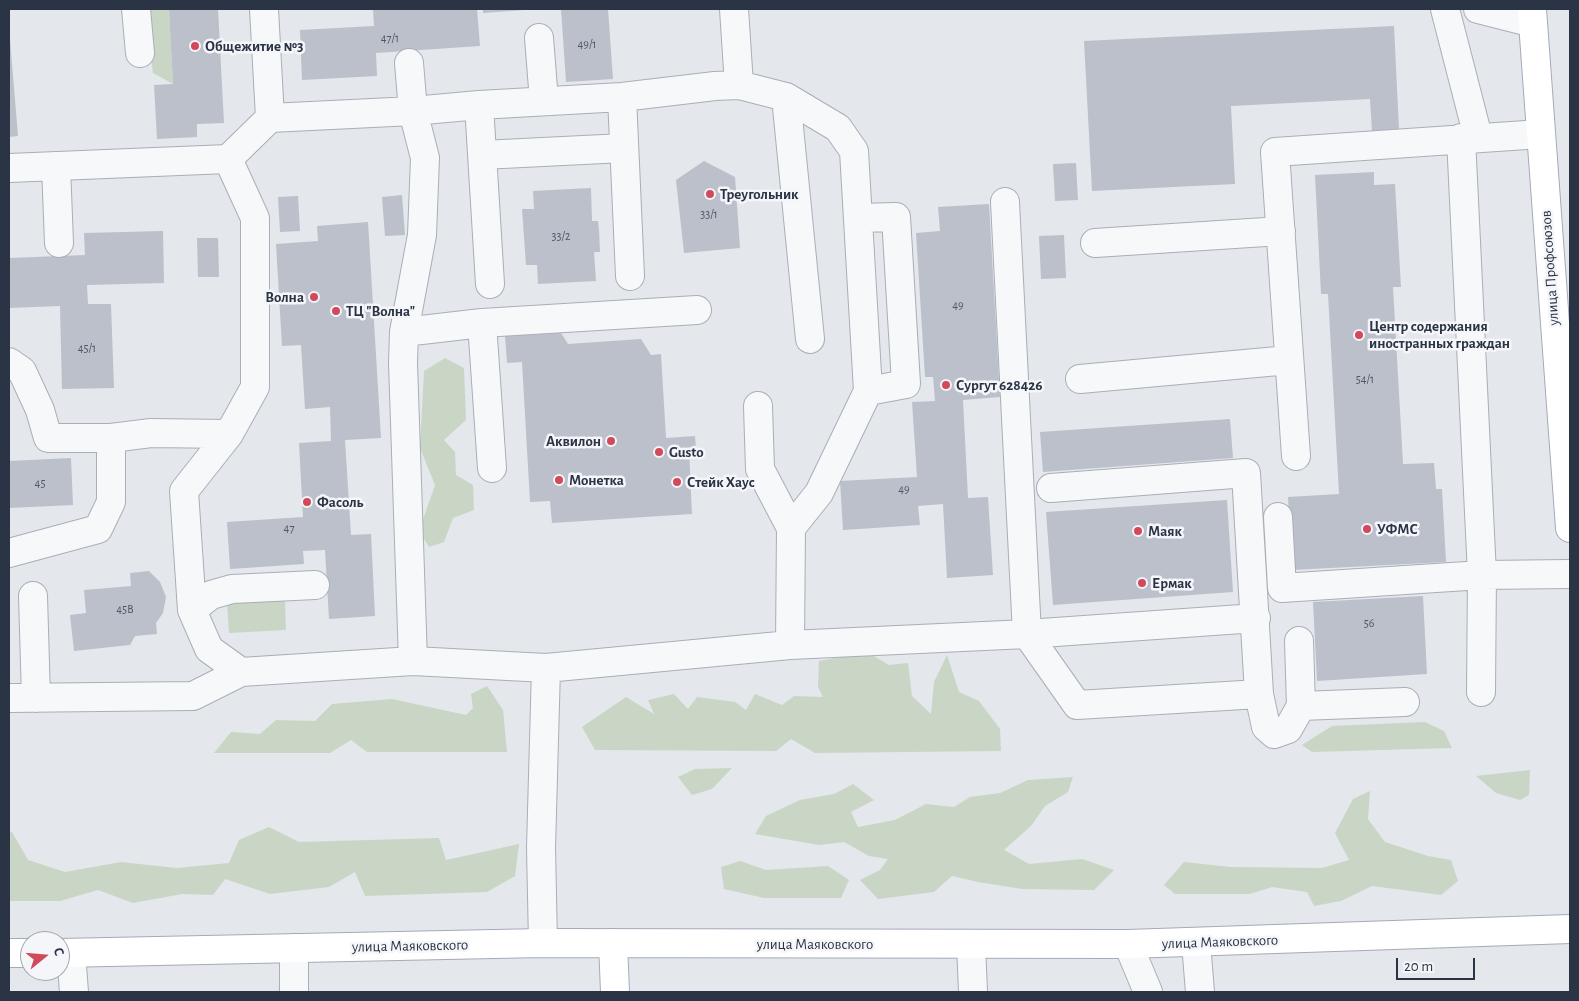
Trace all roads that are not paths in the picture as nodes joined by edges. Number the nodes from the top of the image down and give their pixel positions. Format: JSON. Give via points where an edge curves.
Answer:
{"nodes":[{"id":1,"x":136,"y":9,"type":"edge"},
{"id":2,"x":264,"y":9,"type":"edge"},
{"id":3,"x":271,"y":9,"type":"edge"},
{"id":4,"x":734,"y":9,"type":"edge"},
{"id":5,"x":1445,"y":9,"type":"edge"},
{"id":6,"x":1478,"y":9,"type":"edge"},
{"id":7,"x":1532,"y":16,"type":"edge"},
{"id":8,"x":539,"y":38,"type":"dead end"},
{"id":9,"x":140,"y":53,"type":"dead end"},
{"id":10,"x":409,"y":63,"type":"dead end"},
{"id":11,"x":739,"y":85,"type":"junction"},
{"id":12,"x":622,"y":97,"type":"junction"},
{"id":13,"x":786,"y":97,"type":"junction"},
{"id":14,"x":544,"y":101,"type":"junction"},
{"id":15,"x":479,"y":105,"type":"junction"},
{"id":16,"x":414,"y":111,"type":"junction"},
{"id":17,"x":270,"y":118,"type":"junction"},
{"id":18,"x":1540,"y":134,"type":"junction"},
{"id":19,"x":1469,"y":138,"type":"junction"},
{"id":20,"x":624,"y":148,"type":"junction"},
{"id":21,"x":482,"y":155,"type":"junction"},
{"id":22,"x":228,"y":159,"type":"junction"},
{"id":23,"x":56,"y":166,"type":"junction"},
{"id":24,"x":9,"y":168,"type":"edge"},
{"id":25,"x":1006,"y":202,"type":"dead end"},
{"id":26,"x":858,"y":218,"type":"junction"},
{"id":27,"x":1280,"y":231,"type":"junction"},
{"id":28,"x":59,"y":243,"type":"dead end"},
{"id":29,"x":1095,"y":243,"type":"dead end"},
{"id":30,"x":630,"y":276,"type":"dead end"},
{"id":31,"x":490,"y":284,"type":"dead end"},
{"id":32,"x":697,"y":310,"type":"dead end"},
{"id":33,"x":482,"y":324,"type":"junction"},
{"id":34,"x":404,"y":332,"type":"junction"},
{"id":35,"x":810,"y":339,"type":"dead end"},
{"id":36,"x":1289,"y":360,"type":"junction"},
{"id":37,"x":9,"y":362,"type":"edge"},
{"id":38,"x":1080,"y":379,"type":"dead end"},
{"id":39,"x":868,"y":391,"type":"junction"},
{"id":40,"x":758,"y":406,"type":"dead end"},
{"id":41,"x":229,"y":434,"type":"junction"},
{"id":42,"x":111,"y":438,"type":"junction"},
{"id":43,"x":1296,"y":456,"type":"dead end"},
{"id":44,"x":492,"y":468,"type":"dead end"},
{"id":45,"x":1051,"y":488,"type":"dead end"},
{"id":46,"x":1278,"y":517,"type":"dead end"},
{"id":47,"x":791,"y":528,"type":"junction"},
{"id":48,"x":1570,"y":528,"type":"edge"},
{"id":49,"x":9,"y":554,"type":"edge"},
{"id":50,"x":1570,"y":574,"type":"edge"},
{"id":51,"x":1482,"y":575,"type":"junction"},
{"id":52,"x":315,"y":585,"type":"dead end"},
{"id":53,"x":34,"y":596,"type":"dead end"},
{"id":54,"x":192,"y":610,"type":"junction"},
{"id":55,"x":1256,"y":618,"type":"junction"},
{"id":56,"x":1027,"y":634,"type":"junction"},
{"id":57,"x":1299,"y":641,"type":"dead end"},
{"id":58,"x":790,"y":645,"type":"junction"},
{"id":59,"x":412,"y":661,"type":"junction"},
{"id":60,"x":241,"y":672,"type":"junction"},
{"id":61,"x":546,"y":679,"type":"junction"},
{"id":62,"x":1481,"y":692,"type":"dead end"},
{"id":63,"x":1259,"y":694,"type":"junction"},
{"id":64,"x":9,"y":698,"type":"edge"},
{"id":65,"x":36,"y":698,"type":"junction"},
{"id":66,"x":1405,"y":702,"type":"dead end"},
{"id":67,"x":1301,"y":706,"type":"junction"},
{"id":68,"x":1570,"y":929,"type":"edge"},
{"id":69,"x":543,"y":943,"type":"junction"},
{"id":70,"x":613,"y":943,"type":"junction"},
{"id":71,"x":1196,"y":943,"type":"junction"},
{"id":72,"x":1128,"y":944,"type":"junction"},
{"id":73,"x":971,"y":945,"type":"junction"},
{"id":74,"x":294,"y":948,"type":"junction"},
{"id":75,"x":70,"y":953,"type":"edge"},
{"id":76,"x":70,"y":975,"type":"edge"},
{"id":77,"x":74,"y":992,"type":"edge"},
{"id":78,"x":294,"y":992,"type":"edge"},
{"id":79,"x":615,"y":992,"type":"edge"},
{"id":80,"x":974,"y":992,"type":"edge"},
{"id":81,"x":1148,"y":992,"type":"edge"},
{"id":82,"x":1200,"y":992,"type":"edge"}],
"edges":[{"from":1,"to":9,"type":"lane"},
{"from":2,"to":3,"type":"lane"},
{"from":2,"to":17,"type":"lane"},
{"from":4,"to":11,"type":"lane"},
{"from":5,"to":19,"type":"lane"},
{"from":6,"to":7,"type":"lane"},
{"from":7,"to":18,"type":"main road","name":"улица Профсоюзов"},
{"from":8,"to":14,"type":"lane"},
{"from":10,"to":16,"type":"lane"},
{"from":11,"to":12,"type":"lane"},
{"from":11,"to":13,"type":"lane"},
{"from":12,"to":14,"type":"lane"},
{"from":12,"to":20,"type":"lane"},
{"from":13,"to":26,"type":"lane","via":[[838,128],[854,151]]},
{"from":13,"to":35,"type":"lane"},
{"from":14,"to":15,"type":"lane"},
{"from":15,"to":16,"type":"lane"},
{"from":15,"to":21,"type":"lane"},
{"from":16,"to":17,"type":"lane"},
{"from":16,"to":34,"type":"lane","via":[[424,158],[422,235]]},
{"from":17,"to":22,"type":"lane"},
{"from":18,"to":19,"type":"lane"},
{"from":18,"to":48,"type":"main road","name":"улица Профсоюзов"},
{"from":19,"to":27,"type":"lane","via":[[1275,152]]},
{"from":19,"to":51,"type":"lane"},
{"from":20,"to":21,"type":"lane"},
{"from":20,"to":30,"type":"lane"},
{"from":21,"to":31,"type":"lane"},
{"from":22,"to":23,"type":"lane"},
{"from":22,"to":41,"type":"lane","via":[[255,218],[255,387]]},
{"from":23,"to":24,"type":"lane"},
{"from":23,"to":28,"type":"lane"},
{"from":25,"to":56,"type":"lane"},
{"from":26,"to":39,"type":"lane"},
{"from":26,"to":39,"type":"lane","via":[[896,217],[906,384]]},
{"from":27,"to":29,"type":"lane"},
{"from":27,"to":36,"type":"lane"},
{"from":32,"to":33,"type":"lane"},
{"from":33,"to":34,"type":"lane"},
{"from":33,"to":44,"type":"lane"},
{"from":34,"to":59,"type":"lane"},
{"from":36,"to":38,"type":"lane"},
{"from":36,"to":43,"type":"lane"},
{"from":37,"to":42,"type":"lane","via":[[22,371],[40,410],[48,438]]},
{"from":39,"to":47,"type":"lane","via":[[819,493]]},
{"from":40,"to":47,"type":"lane","via":[[760,469]]},
{"from":41,"to":42,"type":"lane","via":[[151,432]]},
{"from":41,"to":54,"type":"lane","via":[[184,491]]},
{"from":42,"to":49,"type":"lane","via":[[111,502],[98,529]]},
{"from":45,"to":55,"type":"lane","via":[[1246,473]]},
{"from":46,"to":51,"type":"lane","via":[[1282,588]]},
{"from":47,"to":58,"type":"lane"},
{"from":50,"to":51,"type":"lane"},
{"from":51,"to":62,"type":"lane"},
{"from":52,"to":54,"type":"lane","via":[[232,589],[211,595]]},
{"from":53,"to":65,"type":"lane"},
{"from":54,"to":60,"type":"lane","via":[[209,650]]},
{"from":55,"to":56,"type":"lane"},
{"from":55,"to":63,"type":"lane"},
{"from":56,"to":58,"type":"lane"},
{"from":56,"to":63,"type":"lane","via":[[1077,705]]},
{"from":57,"to":67,"type":"lane"},
{"from":58,"to":61,"type":"lane"},
{"from":59,"to":60,"type":"lane"},
{"from":59,"to":61,"type":"lane"},
{"from":60,"to":65,"type":"lane","via":[[193,696]]},
{"from":61,"to":69,"type":"lane","via":[[541,848]]},
{"from":63,"to":67,"type":"lane","via":[[1266,727],[1274,734],[1288,729]]},
{"from":64,"to":65,"type":"lane"},
{"from":66,"to":67,"type":"lane"},
{"from":68,"to":71,"type":"main road","name":"улица Маяковского"},
{"from":69,"to":70,"type":"main road","name":"улица Маяковского"},
{"from":69,"to":74,"type":"main road","name":"улица Маяковского"},
{"from":70,"to":73,"type":"main road","name":"улица Маяковского"},
{"from":70,"to":79,"type":"main road"},
{"from":71,"to":72,"type":"main road","name":"улица Маяковского"},
{"from":71,"to":82,"type":"lane"},
{"from":72,"to":73,"type":"main road","name":"улица Маяковского"},
{"from":72,"to":81,"type":"lane"},
{"from":73,"to":80,"type":"lane"},
{"from":74,"to":75,"type":"main road","name":"улица Маяковского"},
{"from":74,"to":78,"type":"lane"},
{"from":76,"to":77,"type":"lane"}]}
